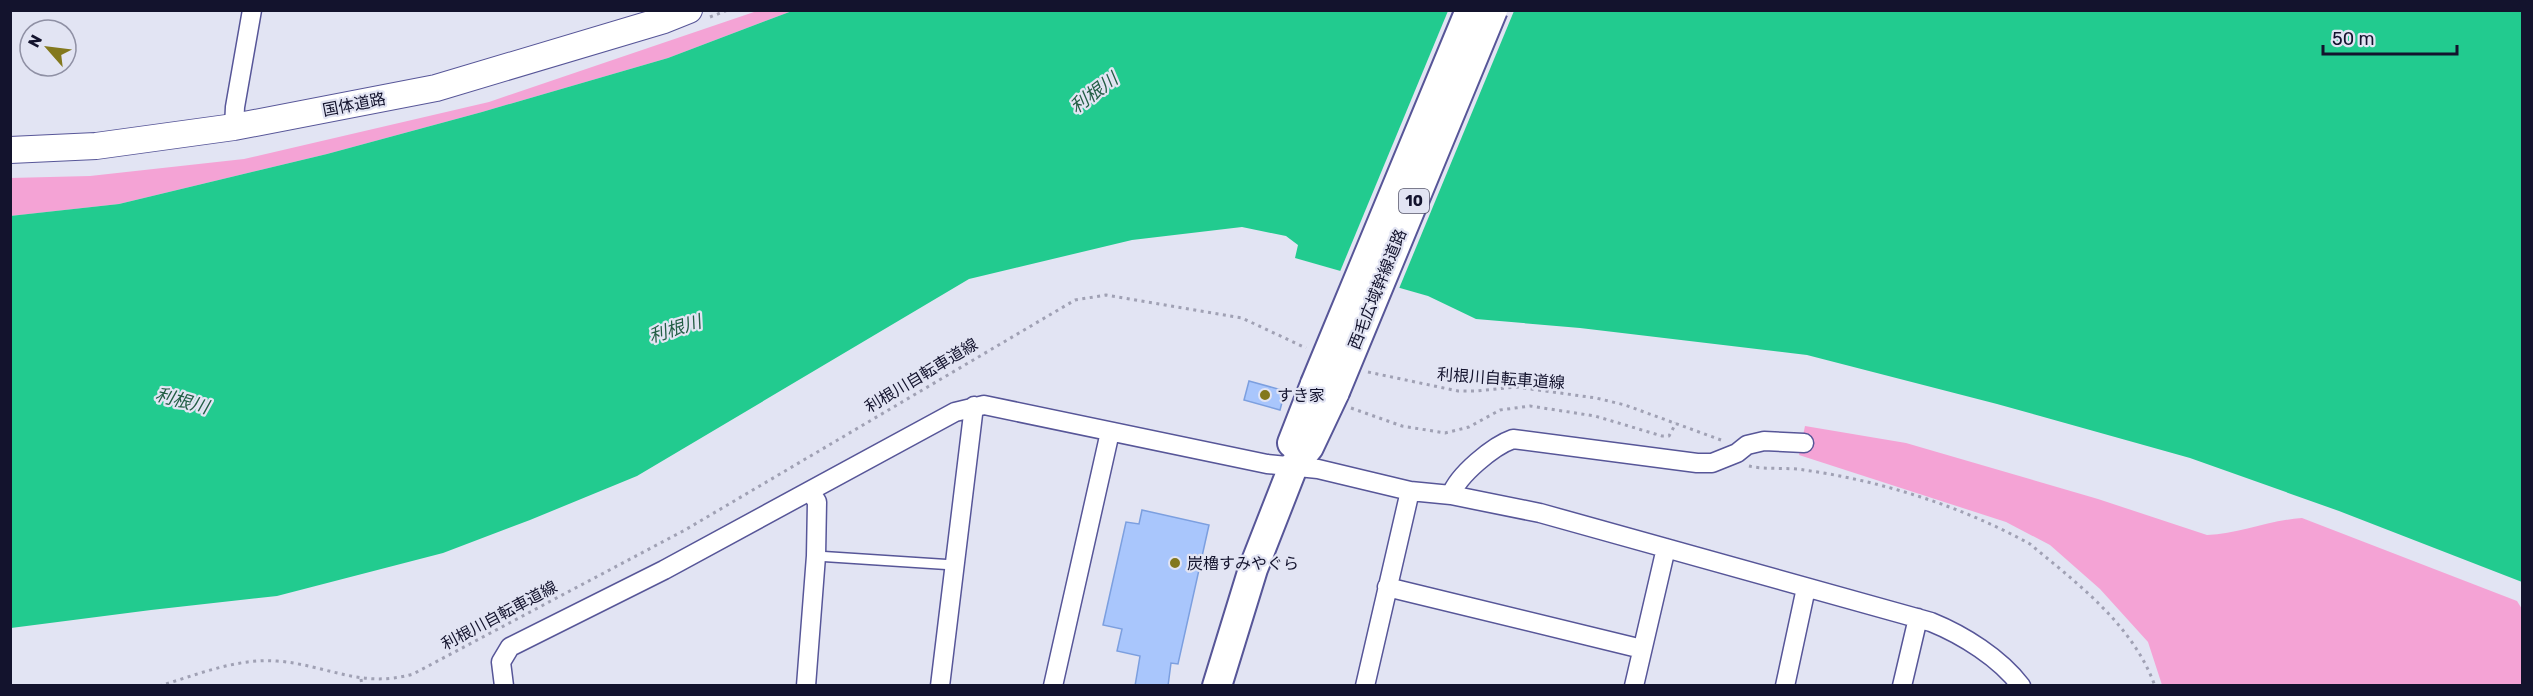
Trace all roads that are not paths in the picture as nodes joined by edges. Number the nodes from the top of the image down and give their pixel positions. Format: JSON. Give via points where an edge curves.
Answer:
{"nodes":[{"id":1,"x":252,"y":10,"type":"edge"},
{"id":2,"x":689,"y":10,"type":"edge"},
{"id":3,"x":1470,"y":10,"type":"edge"},
{"id":4,"x":1493,"y":10,"type":"edge"},
{"id":5,"x":234,"y":127,"type":"junction"},
{"id":6,"x":10,"y":150,"type":"edge"},
{"id":7,"x":1325,"y":388,"type":"junction"},
{"id":8,"x":974,"y":406,"type":"junction"},
{"id":9,"x":1110,"y":432,"type":"junction"},
{"id":10,"x":1804,"y":442,"type":"dead end"},
{"id":11,"x":1293,"y":465,"type":"junction"},
{"id":12,"x":1410,"y":491,"type":"junction"},
{"id":13,"x":811,"y":492,"type":"junction"},
{"id":14,"x":1451,"y":495,"type":"junction"},
{"id":15,"x":1666,"y":548,"type":"junction"},
{"id":16,"x":816,"y":556,"type":"junction"},
{"id":17,"x":954,"y":565,"type":"junction"},
{"id":18,"x":1387,"y":587,"type":"junction"},
{"id":19,"x":1806,"y":588,"type":"junction"},
{"id":20,"x":1918,"y":618,"type":"junction"},
{"id":21,"x":1642,"y":649,"type":"junction"},
{"id":22,"x":2020,"y":685,"type":"edge"},
{"id":23,"x":504,"y":686,"type":"edge"},
{"id":24,"x":806,"y":686,"type":"edge"},
{"id":25,"x":939,"y":686,"type":"edge"},
{"id":26,"x":1053,"y":686,"type":"edge"},
{"id":27,"x":1217,"y":686,"type":"edge"},
{"id":28,"x":1365,"y":686,"type":"edge"},
{"id":29,"x":1634,"y":686,"type":"edge"},
{"id":30,"x":1785,"y":686,"type":"edge"},
{"id":31,"x":1902,"y":686,"type":"edge"}],
"edges":[{"from":1,"to":5,"type":"street"},
{"from":2,"to":5,"type":"street","name":"国体道路","via":[[436,88]]},
{"from":3,"to":7,"type":"main road","name":"西毛広域幹線道路","number":"10","bridge":true},
{"from":4,"to":7,"type":"main road","name":"西毛広域幹線道路","number":"10","bridge":true},
{"from":5,"to":6,"type":"street","name":"国体道路","via":[[96,146]]},
{"from":7,"to":11,"type":"main road","name":"西毛広域幹線道路","number":"10","via":[[1292,442]]},
{"from":8,"to":9,"type":"street","via":[[992,406]]},
{"from":8,"to":13,"type":"street","via":[[955,412]]},
{"from":8,"to":17,"type":"street"},
{"from":9,"to":11,"type":"street","via":[[1261,463]]},
{"from":9,"to":26,"type":"street"},
{"from":10,"to":14,"type":"street","via":[[1764,441],[1712,463],[1697,463],[1513,439],[1494,449],[1469,471]]},
{"from":11,"to":12,"type":"street"},
{"from":11,"to":27,"type":"main road","name":"西毛広域幹線道路","number":"10","via":[[1253,569]]},
{"from":12,"to":14,"type":"street"},
{"from":12,"to":18,"type":"street"},
{"from":13,"to":16,"type":"street","via":[[817,502]]},
{"from":13,"to":23,"type":"street","via":[[510,647],[501,662]]},
{"from":14,"to":15,"type":"street","via":[[1540,513]]},
{"from":15,"to":19,"type":"street"},
{"from":15,"to":21,"type":"street"},
{"from":16,"to":17,"type":"lane"},
{"from":16,"to":24,"type":"street"},
{"from":17,"to":25,"type":"street"},
{"from":18,"to":21,"type":"street"},
{"from":18,"to":28,"type":"street"},
{"from":19,"to":20,"type":"street"},
{"from":19,"to":30,"type":"street"},
{"from":20,"to":22,"type":"street","via":[[1957,634],[1999,663]]},
{"from":20,"to":31,"type":"street"},
{"from":21,"to":29,"type":"street"}]}
